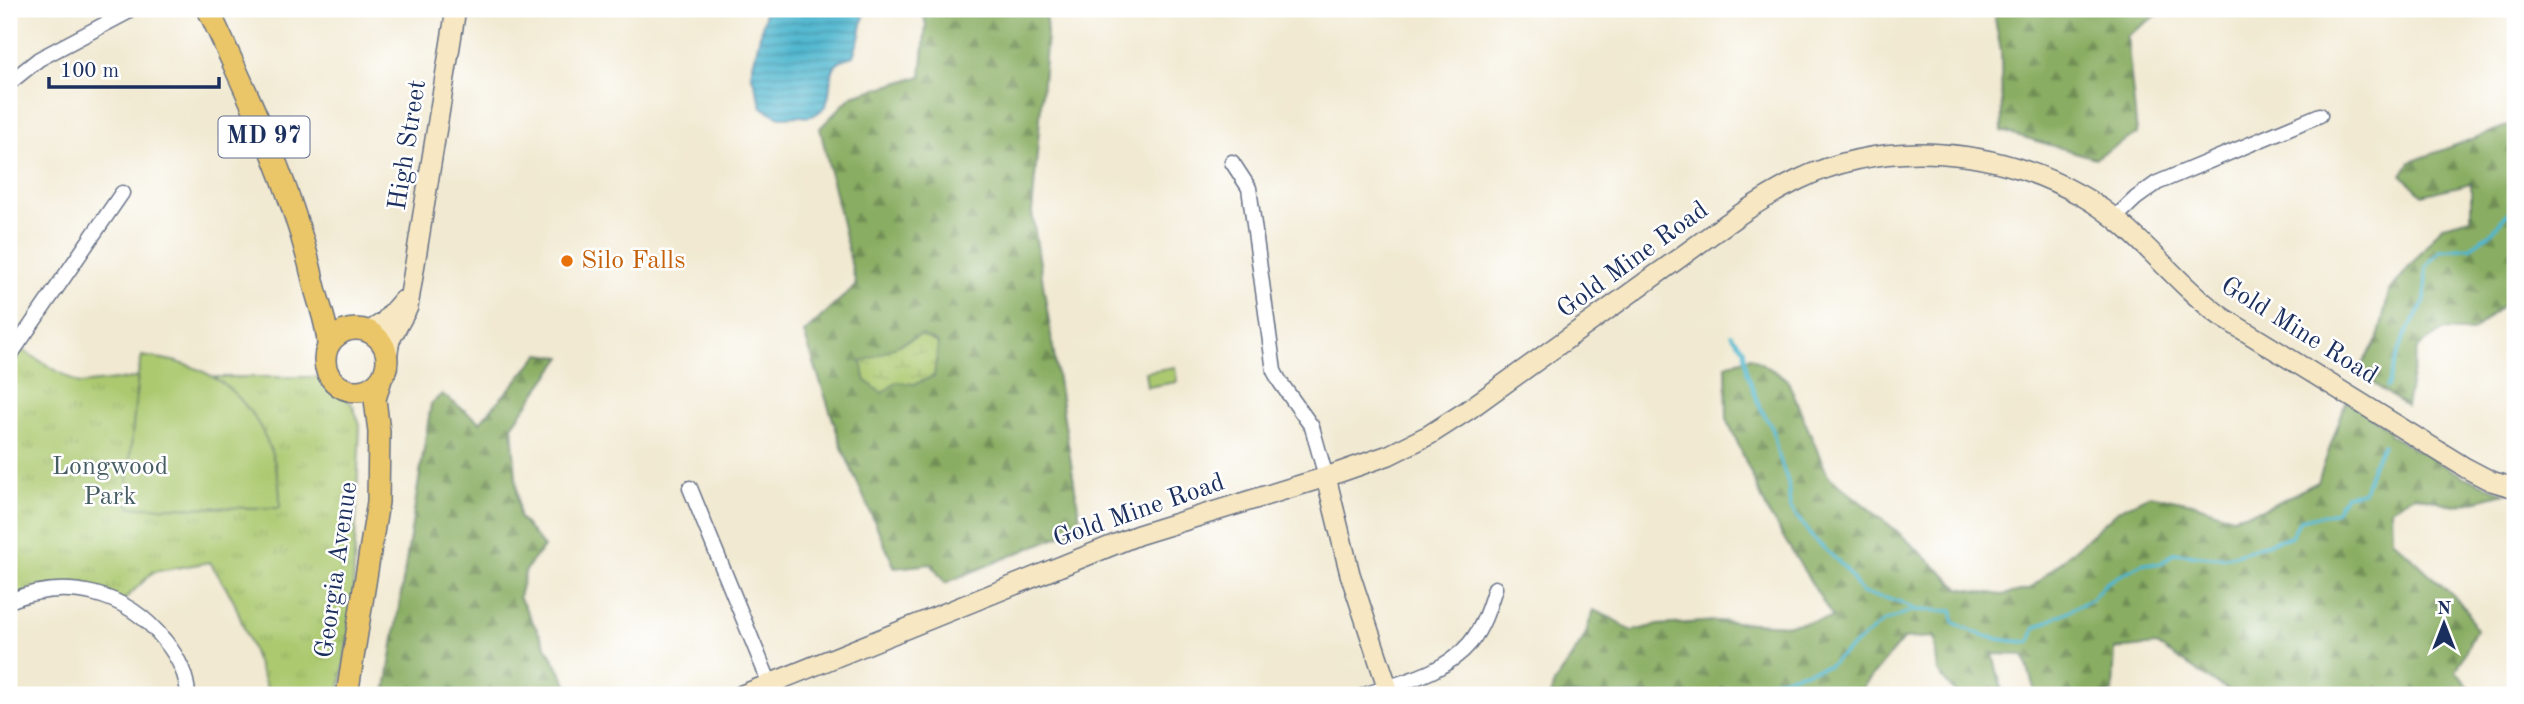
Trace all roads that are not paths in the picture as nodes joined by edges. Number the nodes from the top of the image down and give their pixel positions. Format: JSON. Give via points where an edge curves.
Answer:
{"nodes":[{"id":1,"x":208,"y":9,"type":"edge"},
{"id":2,"x":456,"y":9,"type":"edge"},
{"id":3,"x":127,"y":13,"type":"dead end"},
{"id":4,"x":9,"y":83,"type":"edge"},
{"id":5,"x":2320,"y":115,"type":"dead end"},
{"id":6,"x":1232,"y":162,"type":"dead end"},
{"id":7,"x":122,"y":193,"type":"dead end"},
{"id":8,"x":2115,"y":218,"type":"junction"},
{"id":9,"x":312,"y":269,"type":"junction"},
{"id":10,"x":411,"y":288,"type":"junction"},
{"id":11,"x":359,"y":331,"type":"junction"},
{"id":12,"x":328,"y":346,"type":"junction"},
{"id":13,"x":9,"y":357,"type":"edge"},
{"id":14,"x":387,"y":357,"type":"junction"},
{"id":15,"x":381,"y":379,"type":"junction"},
{"id":16,"x":356,"y":391,"type":"junction"},
{"id":17,"x":379,"y":452,"type":"junction"},
{"id":18,"x":1326,"y":477,"type":"junction"},
{"id":19,"x":690,"y":488,"type":"dead end"},
{"id":20,"x":2515,"y":488,"type":"edge"},
{"id":21,"x":1495,"y":588,"type":"dead end"},
{"id":22,"x":9,"y":601,"type":"edge"},
{"id":23,"x":770,"y":684,"type":"junction"},
{"id":24,"x":1389,"y":691,"type":"edge"},
{"id":25,"x":188,"y":695,"type":"edge"},
{"id":26,"x":346,"y":695,"type":"edge"},
{"id":27,"x":742,"y":695,"type":"edge"},
{"id":28,"x":1364,"y":695,"type":"edge"}],
"edges":[{"from":1,"to":9,"type":"main road","number":"MD 97","via":[[281,177]]},
{"from":2,"to":10,"type":"street","name":"High Street"},
{"from":3,"to":4,"type":"street","via":[[39,59]]},
{"from":5,"to":8,"type":"street","via":[[2157,183]]},
{"from":6,"to":18,"type":"street","via":[[1249,188],[1274,371],[1312,427]]},
{"from":7,"to":13,"type":"street"},
{"from":8,"to":18,"type":"street","name":"Gold Mine Road","via":[[2055,181],[1980,158],[1891,155],[1823,170],[1761,201],[1447,424],[1389,455]]},
{"from":8,"to":20,"type":"street","name":"Gold Mine Road","via":[[2222,317],[2466,468]]},
{"from":9,"to":11,"type":"main road","number":"MD 97","via":[[334,313]]},
{"from":9,"to":12,"type":"main road","number":"MD 97"},
{"from":10,"to":11,"type":"street","name":"High Street","via":[[384,322]]},
{"from":10,"to":14,"type":"street","name":"High Street"},
{"from":11,"to":12,"type":"main road","via":[[340,333]]},
{"from":11,"to":14,"type":"main road","number":"MD 97","via":[[381,342]]},
{"from":12,"to":16,"type":"main road","number":"MD 97","via":[[325,364],[332,380]]},
{"from":14,"to":15,"type":"main road"},
{"from":15,"to":16,"type":"main road"},
{"from":15,"to":17,"type":"main road","name":"Georgia Avenue","via":[[375,399]]},
{"from":16,"to":17,"type":"main road","name":"Georgia Avenue"},
{"from":17,"to":26,"type":"main road","name":"Georgia Avenue","via":[[376,514]]},
{"from":18,"to":23,"type":"street","name":"Gold Mine Road","via":[[1138,535]]},
{"from":18,"to":24,"type":"street","via":[[1350,574]]},
{"from":19,"to":23,"type":"street"},
{"from":21,"to":24,"type":"street","via":[[1484,621],[1470,643],[1442,668]]},
{"from":22,"to":25,"type":"street","via":[[39,591],[73,589],[107,596],[133,609],[174,653]]},
{"from":23,"to":27,"type":"street","name":"Gold Mine Road"},
{"from":24,"to":28,"type":"street"}]}
